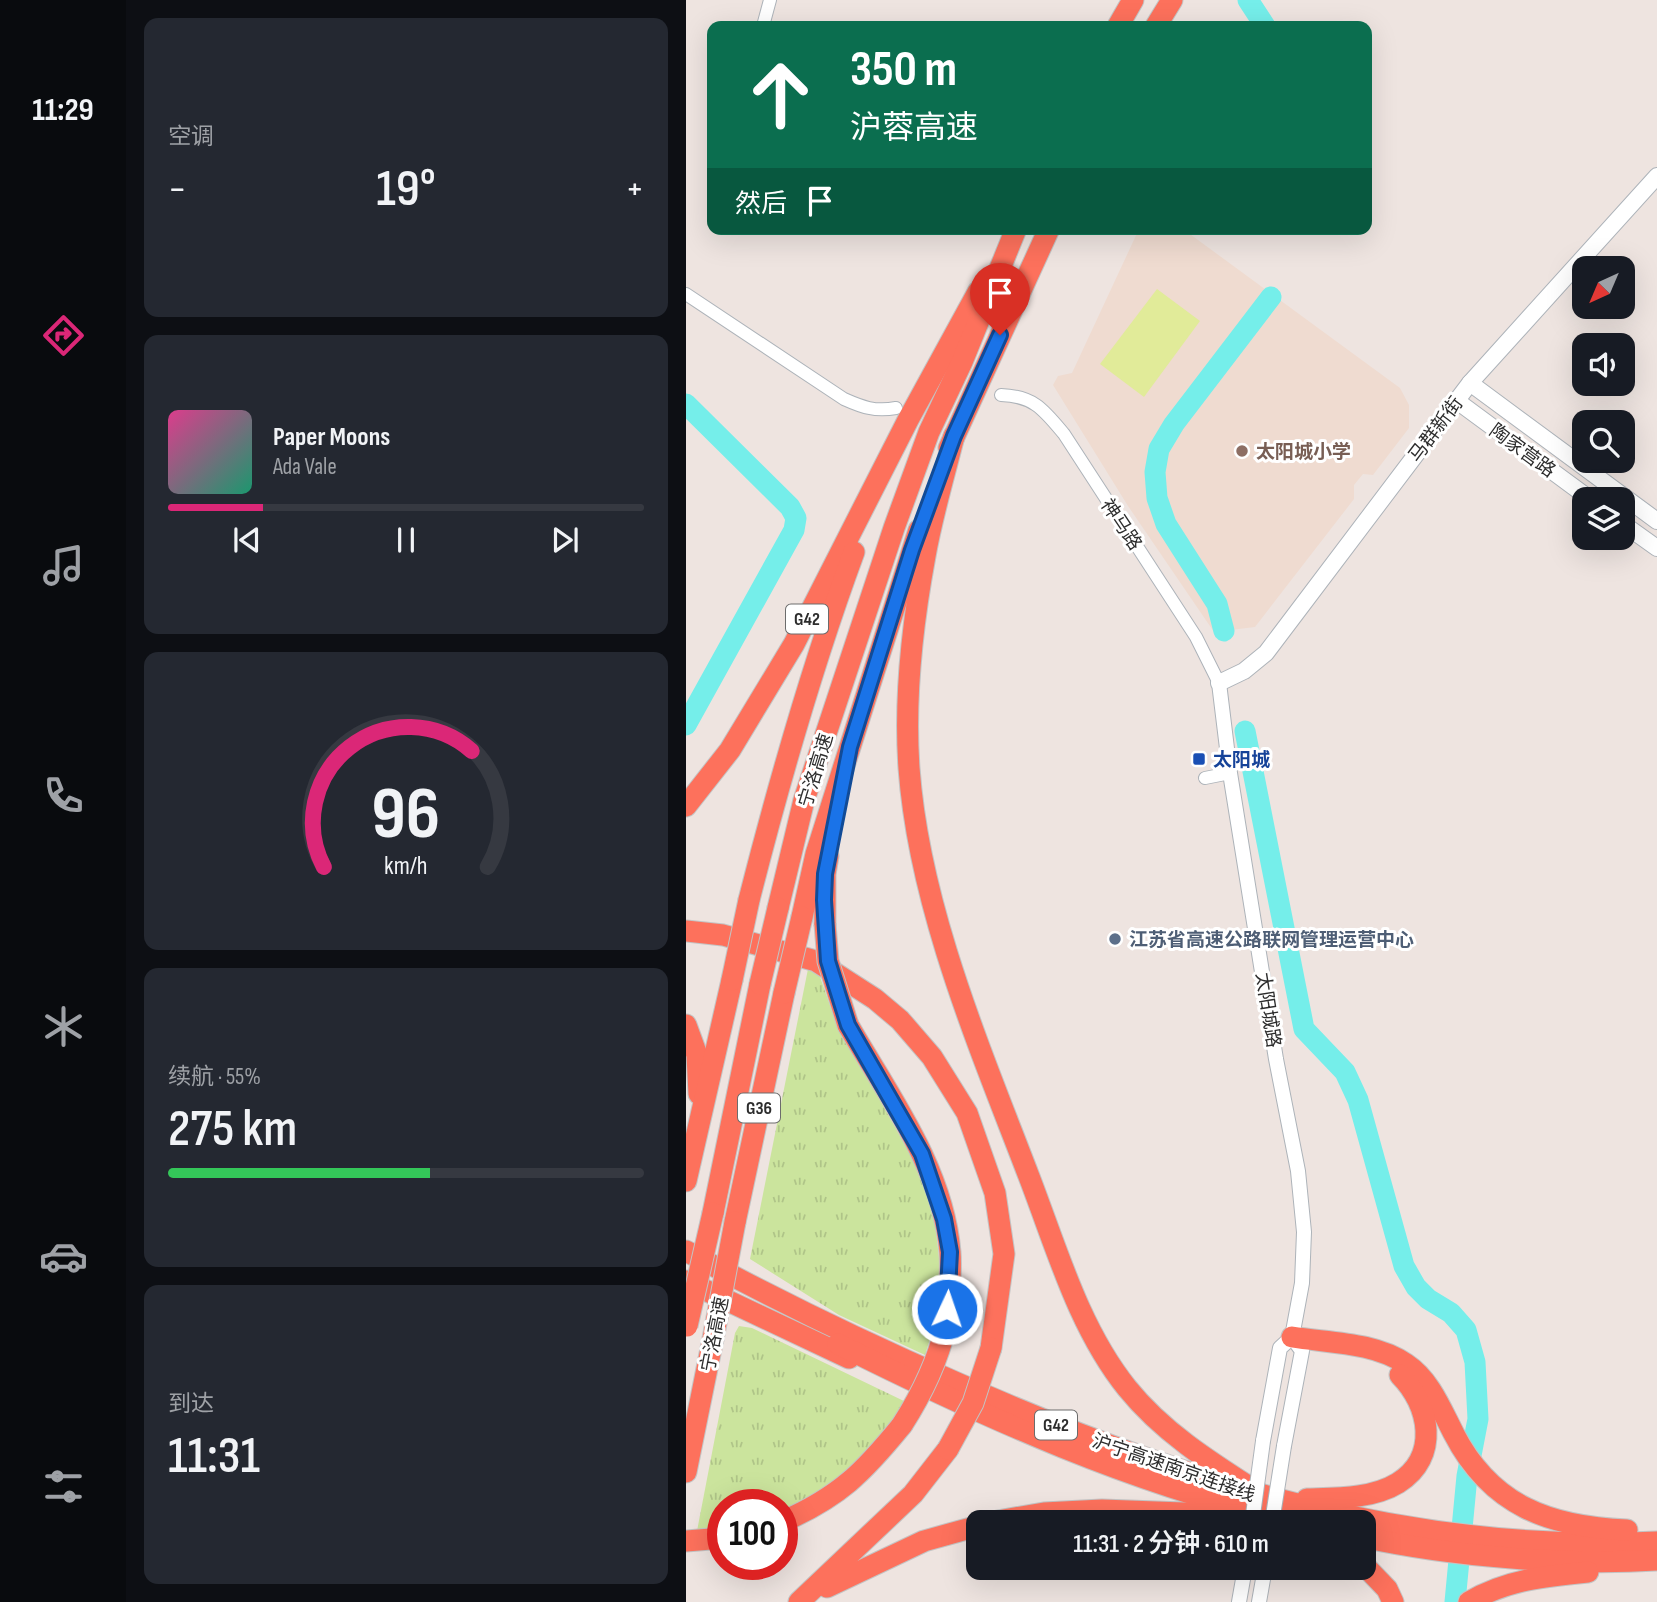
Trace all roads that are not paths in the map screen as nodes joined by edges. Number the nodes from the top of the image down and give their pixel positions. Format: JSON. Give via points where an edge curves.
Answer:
{"nodes":[{"id":1,"x":770,"y":0,"type":"edge"},
{"id":2,"x":1133,"y":0,"type":"edge"},
{"id":3,"x":1172,"y":0,"type":"edge"},
{"id":4,"x":764,"y":21,"type":"edge"},
{"id":5,"x":1121,"y":21,"type":"edge"},
{"id":6,"x":1159,"y":21,"type":"edge"},
{"id":7,"x":1657,"y":176,"type":"edge"},
{"id":8,"x":1010,"y":235,"type":"edge"},
{"id":9,"x":1012,"y":235,"type":"edge"},
{"id":10,"x":1046,"y":235,"type":"edge"},
{"id":11,"x":686,"y":294,"type":"edge"},
{"id":12,"x":1470,"y":383,"type":"junction"},
{"id":13,"x":1001,"y":395,"type":"dead end"},
{"id":14,"x":1457,"y":401,"type":"junction"},
{"id":15,"x":902,"y":414,"type":"junction"},
{"id":16,"x":954,"y":436,"type":"junction"},
{"id":17,"x":1574,"y":487,"type":"edge"},
{"id":18,"x":1657,"y":521,"type":"edge"},
{"id":19,"x":1635,"y":532,"type":"edge"},
{"id":20,"x":1657,"y":548,"type":"edge"},
{"id":21,"x":1219,"y":683,"type":"junction"},
{"id":22,"x":850,"y":747,"type":"junction"},
{"id":23,"x":1230,"y":773,"type":"junction"},
{"id":24,"x":1205,"y":778,"type":"dead end"},
{"id":25,"x":686,"y":806,"type":"edge"},
{"id":26,"x":686,"y":931,"type":"edge"},
{"id":27,"x":686,"y":1025,"type":"edge"},
{"id":28,"x":696,"y":1136,"type":"junction"},
{"id":29,"x":686,"y":1181,"type":"edge"},
{"id":30,"x":686,"y":1236,"type":"edge"},
{"id":31,"x":686,"y":1251,"type":"edge"},
{"id":32,"x":686,"y":1268,"type":"edge"},
{"id":33,"x":686,"y":1281,"type":"edge"},
{"id":34,"x":830,"y":1325,"type":"junction"},
{"id":35,"x":687,"y":1329,"type":"edge"},
{"id":36,"x":1292,"y":1345,"type":"junction"},
{"id":37,"x":906,"y":1378,"type":"junction"},
{"id":38,"x":686,"y":1472,"type":"edge"},
{"id":39,"x":1259,"y":1510,"type":"edge"},
{"id":40,"x":1262,"y":1510,"type":"edge"},
{"id":41,"x":1264,"y":1510,"type":"edge"},
{"id":42,"x":1266,"y":1510,"type":"edge"},
{"id":43,"x":1267,"y":1510,"type":"edge"},
{"id":44,"x":1278,"y":1510,"type":"edge"},
{"id":45,"x":798,"y":1514,"type":"edge"},
{"id":46,"x":1376,"y":1522,"type":"edge"},
{"id":47,"x":966,"y":1529,"type":"edge"},
{"id":48,"x":1657,"y":1531,"type":"edge"},
{"id":49,"x":1376,"y":1538,"type":"edge"},
{"id":50,"x":707,"y":1539,"type":"edge"},
{"id":51,"x":686,"y":1541,"type":"edge"},
{"id":52,"x":1448,"y":1542,"type":"junction"},
{"id":53,"x":1657,"y":1542,"type":"edge"},
{"id":54,"x":1474,"y":1545,"type":"junction"},
{"id":55,"x":1657,"y":1562,"type":"edge"},
{"id":56,"x":1376,"y":1578,"type":"edge"},
{"id":57,"x":1243,"y":1580,"type":"edge"},
{"id":58,"x":1263,"y":1580,"type":"edge"},
{"id":59,"x":800,"y":1602,"type":"edge"},
{"id":60,"x":1239,"y":1602,"type":"edge"},
{"id":61,"x":1259,"y":1602,"type":"edge"},
{"id":62,"x":1393,"y":1602,"type":"edge"},
{"id":63,"x":1469,"y":1602,"type":"edge"}],
"edges":[{"from":1,"to":4,"type":"street"},
{"from":2,"to":5,"type":"highway"},
{"from":3,"to":6,"type":"highway"},
{"from":7,"to":12,"type":"main road","name":"马群新街"},
{"from":8,"to":15,"type":"highway","number":"G42"},
{"from":9,"to":35,"type":"highway","name":"宁洛高速","number":"G36","bridge":true,"via":[[929,432],[804,800]]},
{"from":10,"to":16,"type":"highway"},
{"from":11,"to":15,"type":"street","via":[[844,399]]},
{"from":12,"to":14,"type":"main road","name":"马群新街"},
{"from":12,"to":18,"type":"main road","name":"陶家营路"},
{"from":13,"to":21,"type":"street","name":"神马路","via":[[1020,395],[1043,408],[1065,434],[1196,637]]},
{"from":14,"to":17,"type":"main road","name":"陶家营路"},
{"from":14,"to":21,"type":"main road","name":"马群新街","via":[[1266,653]]},
{"from":15,"to":25,"type":"highway","number":"G42","via":[[794,644],[730,750]]},
{"from":15,"to":28,"type":"highway","bridge":true,"via":[[815,663],[781,776]]},
{"from":16,"to":22,"type":"highway","via":[[912,550]]},
{"from":16,"to":41,"type":"highway","via":[[925,555],[910,658],[908,714],[916,822],[949,955],[1063,1267],[1104,1355],[1157,1421]]},
{"from":19,"to":20,"type":"main road"},
{"from":21,"to":23,"type":"street","name":"太阳城路"},
{"from":22,"to":38,"type":"highway","name":"宁洛高速","number":"G36","bridge":true,"via":[[816,853],[784,993]]},
{"from":22,"to":45,"type":"highway","bridge":true,"via":[[825,874],[828,961],[848,1025],[933,1179],[950,1252],[946,1326],[928,1383],[902,1425],[851,1482]]},
{"from":23,"to":24,"type":"street"},
{"from":23,"to":36,"type":"street","name":"太阳城路","via":[[1298,1171],[1304,1231]]},
{"from":26,"to":59,"type":"highway","bridge":true,"via":[[723,935],[816,961],[892,1013],[932,1057],[967,1113],[995,1193],[1004,1254],[991,1349],[973,1403],[948,1449],[914,1494]]},
{"from":27,"to":28,"type":"highway","via":[[697,1055]]},
{"from":28,"to":29,"type":"highway"},
{"from":30,"to":34,"type":"highway"},
{"from":31,"to":34,"type":"highway","name":"沪宁高速南京连接线","number":"G42"},
{"from":32,"to":37,"type":"highway","name":"沪宁高速南京连接线","number":"G42"},
{"from":33,"to":37,"type":"highway","via":[[842,1356]]},
{"from":34,"to":40,"type":"highway","name":"沪宁高速南京连接线","number":"G42","via":[[1071,1431],[1192,1475]]},
{"from":36,"to":42,"type":"street","name":"太阳城路","bridge":true,"via":[[1263,1441]]},
{"from":36,"to":43,"type":"street","name":"太阳城路","bridge":true,"via":[[1284,1446]]},
{"from":36,"to":44,"type":"highway","via":[[1384,1364],[1401,1375],[1421,1403],[1427,1438],[1418,1463],[1398,1483],[1358,1496]]},
{"from":36,"to":48,"type":"highway","via":[[1369,1349],[1406,1364],[1423,1377],[1476,1468],[1524,1507],[1550,1519],[1592,1527]]},
{"from":37,"to":39,"type":"highway","name":"沪宁高速南京连接线","number":"G42","via":[[1113,1466]]},
{"from":46,"to":52,"type":"highway","name":"沪宁高速南京连接线","number":"G42"},
{"from":47,"to":59,"type":"highway","via":[[924,1541]]},
{"from":49,"to":52,"type":"highway","name":"沪宁高速南京连接线","number":"G42"},
{"from":50,"to":51,"type":"highway"},
{"from":52,"to":54,"type":"highway","name":"沪宁高速南京连接线","number":"G42"},
{"from":53,"to":54,"type":"highway","name":"沪宁高速南京连接线","number":"G42"},
{"from":54,"to":55,"type":"highway","name":"沪宁高速南京连接线","number":"G42","via":[[1556,1560]]},
{"from":55,"to":63,"type":"highway","via":[[1528,1579]]},
{"from":56,"to":62,"type":"highway"},
{"from":57,"to":60,"type":"street"},
{"from":58,"to":61,"type":"street"}]}
